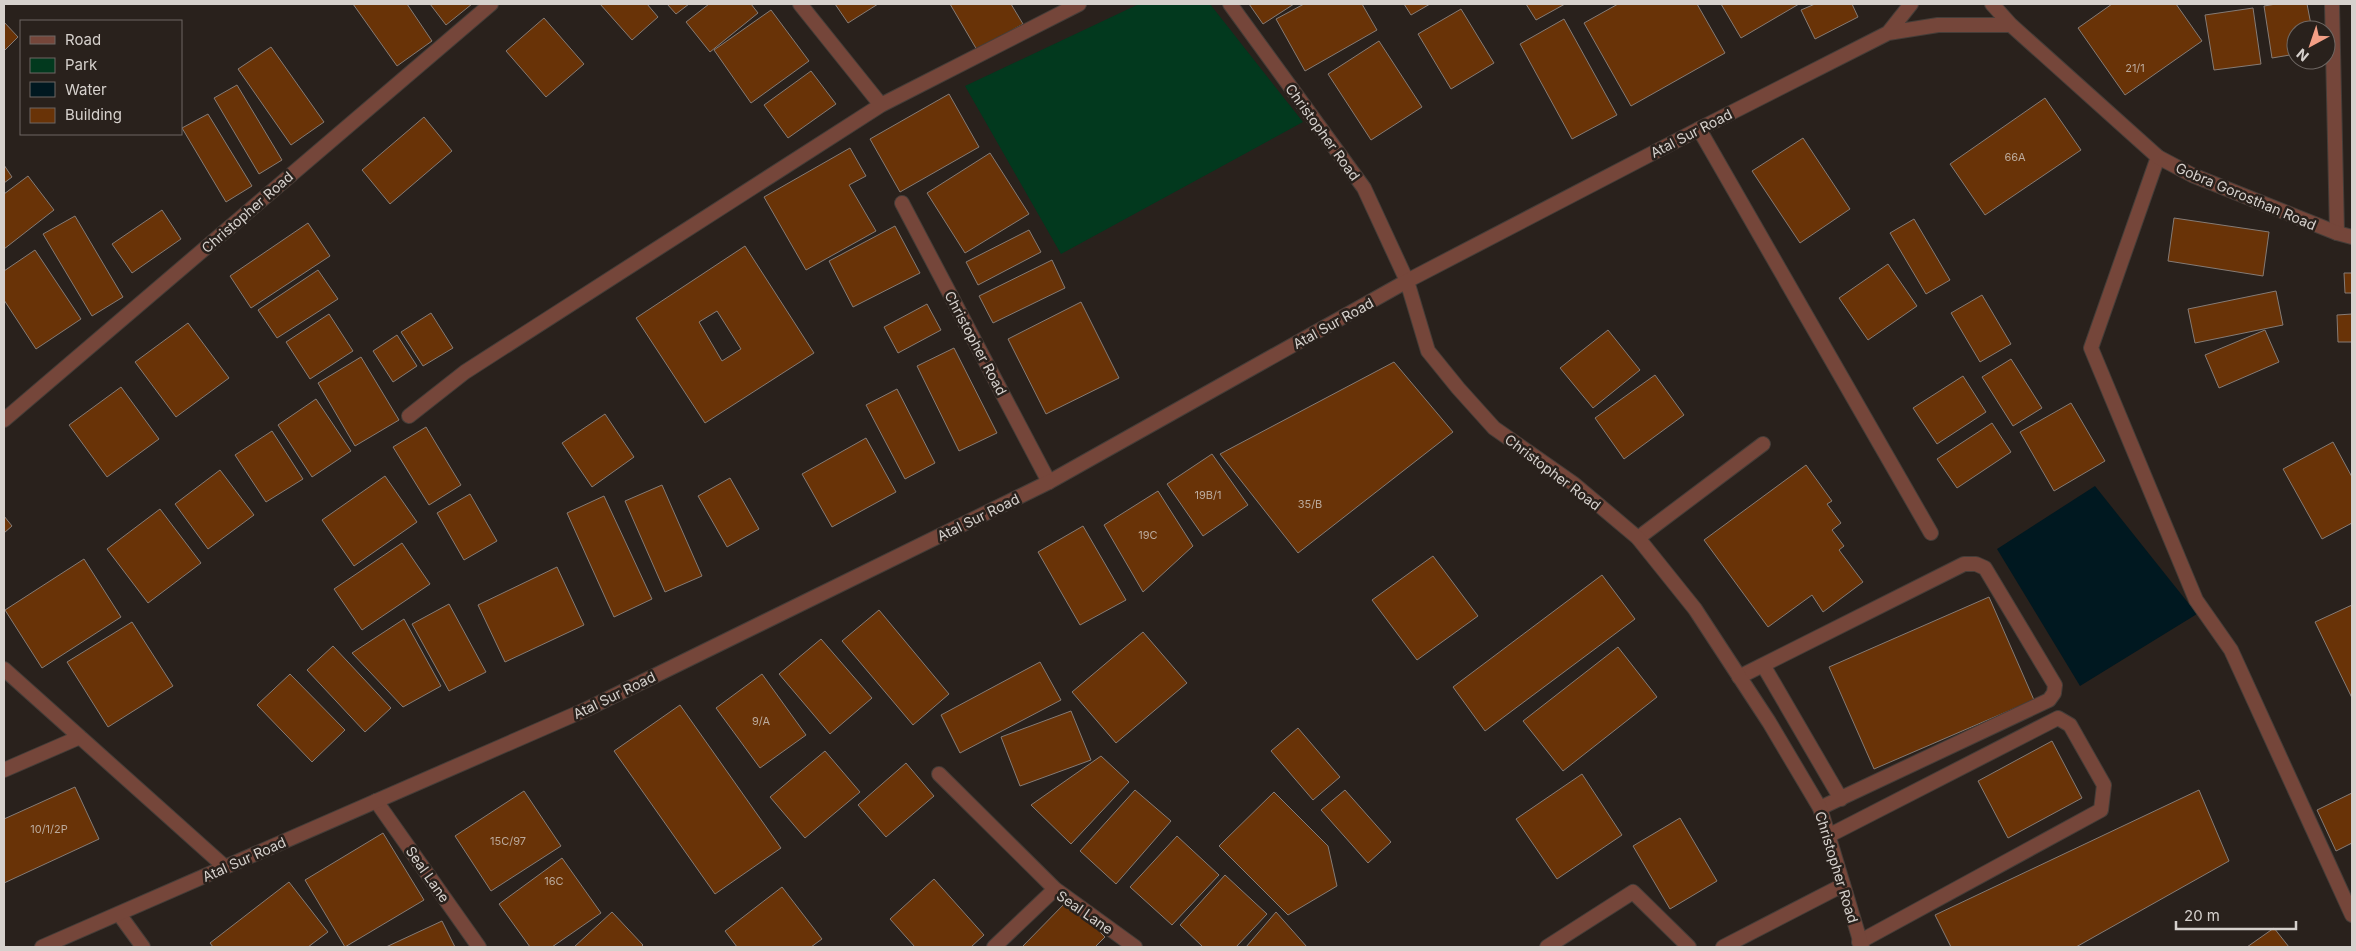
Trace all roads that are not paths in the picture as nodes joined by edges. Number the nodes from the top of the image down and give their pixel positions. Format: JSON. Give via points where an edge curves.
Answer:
{"nodes":[{"id":1,"x":491,"y":4,"type":"edge"},
{"id":2,"x":800,"y":4,"type":"edge"},
{"id":3,"x":1079,"y":4,"type":"edge"},
{"id":4,"x":1230,"y":4,"type":"edge"},
{"id":5,"x":1911,"y":4,"type":"edge"},
{"id":6,"x":1992,"y":4,"type":"edge"},
{"id":7,"x":2332,"y":4,"type":"edge"},
{"id":8,"x":2011,"y":25,"type":"junction"},
{"id":9,"x":1888,"y":34,"type":"junction"},
{"id":10,"x":881,"y":105,"type":"junction"},
{"id":11,"x":1699,"y":129,"type":"junction"},
{"id":12,"x":2158,"y":157,"type":"junction"},
{"id":13,"x":902,"y":203,"type":"dead end"},
{"id":14,"x":2337,"y":233,"type":"junction"},
{"id":15,"x":2352,"y":237,"type":"edge"},
{"id":16,"x":1407,"y":281,"type":"junction"},
{"id":17,"x":6,"y":414,"type":"edge"},
{"id":18,"x":409,"y":416,"type":"dead end"},
{"id":19,"x":1763,"y":444,"type":"dead end"},
{"id":20,"x":1049,"y":482,"type":"junction"},
{"id":21,"x":1931,"y":533,"type":"dead end"},
{"id":22,"x":1638,"y":538,"type":"junction"},
{"id":23,"x":1763,"y":665,"type":"junction"},
{"id":24,"x":4,"y":669,"type":"edge"},
{"id":25,"x":1739,"y":677,"type":"junction"},
{"id":26,"x":80,"y":737,"type":"junction"},
{"id":27,"x":4,"y":770,"type":"edge"},
{"id":28,"x":939,"y":774,"type":"dead end"},
{"id":29,"x":1841,"y":799,"type":"junction"},
{"id":30,"x":376,"y":800,"type":"junction"},
{"id":31,"x":1820,"y":808,"type":"junction"},
{"id":32,"x":1828,"y":836,"type":"junction"},
{"id":33,"x":225,"y":867,"type":"junction"},
{"id":34,"x":1843,"y":885,"type":"junction"},
{"id":35,"x":1055,"y":889,"type":"junction"},
{"id":36,"x":119,"y":914,"type":"junction"},
{"id":37,"x":2352,"y":915,"type":"edge"},
{"id":38,"x":1860,"y":945,"type":"edge"},
{"id":39,"x":42,"y":947,"type":"edge"},
{"id":40,"x":143,"y":947,"type":"edge"},
{"id":41,"x":479,"y":947,"type":"edge"},
{"id":42,"x":994,"y":947,"type":"edge"},
{"id":43,"x":1135,"y":947,"type":"edge"},
{"id":44,"x":1547,"y":947,"type":"edge"},
{"id":45,"x":1688,"y":947,"type":"edge"},
{"id":46,"x":1723,"y":947,"type":"edge"}],
"edges":[{"from":1,"to":17,"type":"street","name":"Christopher Road"},
{"from":2,"to":10,"type":"street"},
{"from":3,"to":10,"type":"street"},
{"from":4,"to":16,"type":"street","name":"Christopher Road","via":[[1364,188]]},
{"from":5,"to":9,"type":"street"},
{"from":6,"to":8,"type":"street"},
{"from":7,"to":14,"type":"street"},
{"from":8,"to":9,"type":"street","via":[[1938,25]]},
{"from":8,"to":12,"type":"street","name":"Gobra Gorosthan Road"},
{"from":9,"to":11,"type":"street","name":"Atal Sur Road"},
{"from":10,"to":18,"type":"street","via":[[465,372]]},
{"from":11,"to":16,"type":"street","name":"Atal Sur Road"},
{"from":11,"to":21,"type":"street"},
{"from":12,"to":14,"type":"street","name":"Gobra Gorosthan Road","via":[[2192,175]]},
{"from":12,"to":37,"type":"street","via":[[2090,348],[2196,600],[2231,650]]},
{"from":13,"to":20,"type":"street","name":"Christopher Road"},
{"from":14,"to":15,"type":"street","name":"Gobra Gorosthan Road"},
{"from":16,"to":20,"type":"street","name":"Atal Sur Road"},
{"from":16,"to":22,"type":"street","name":"Christopher Road","via":[[1428,351],[1494,428],[1574,484]]},
{"from":19,"to":22,"type":"street"},
{"from":20,"to":30,"type":"street","name":"Atal Sur Road","via":[[587,708]]},
{"from":22,"to":25,"type":"street","name":"Christopher Road","via":[[1695,609]]},
{"from":23,"to":25,"type":"street"},
{"from":23,"to":29,"type":"street"},
{"from":23,"to":29,"type":"street","via":[[1964,564],[1976,564],[1985,568],[2054,685],[2049,700]]},
{"from":24,"to":26,"type":"street"},
{"from":25,"to":31,"type":"street","name":"Christopher Road"},
{"from":26,"to":27,"type":"street"},
{"from":26,"to":33,"type":"street"},
{"from":28,"to":35,"type":"street"},
{"from":29,"to":31,"type":"street"},
{"from":30,"to":33,"type":"street","name":"Atal Sur Road"},
{"from":30,"to":41,"type":"street","name":"Seal Lane"},
{"from":31,"to":32,"type":"street","name":"Christopher Road"},
{"from":32,"to":34,"type":"street","name":"Christopher Road"},
{"from":32,"to":38,"type":"street","via":[[2058,718],[2070,725],[2104,785],[2101,810]]},
{"from":33,"to":36,"type":"street","name":"Atal Sur Road"},
{"from":34,"to":38,"type":"street","name":"Christopher Road"},
{"from":34,"to":46,"type":"street"},
{"from":35,"to":42,"type":"street","name":"Seal Lane"},
{"from":35,"to":43,"type":"street","name":"Seal Lane"},
{"from":36,"to":39,"type":"street","name":"Atal Sur Road"},
{"from":36,"to":40,"type":"street"},
{"from":44,"to":45,"type":"street","via":[[1633,892]]}]}
